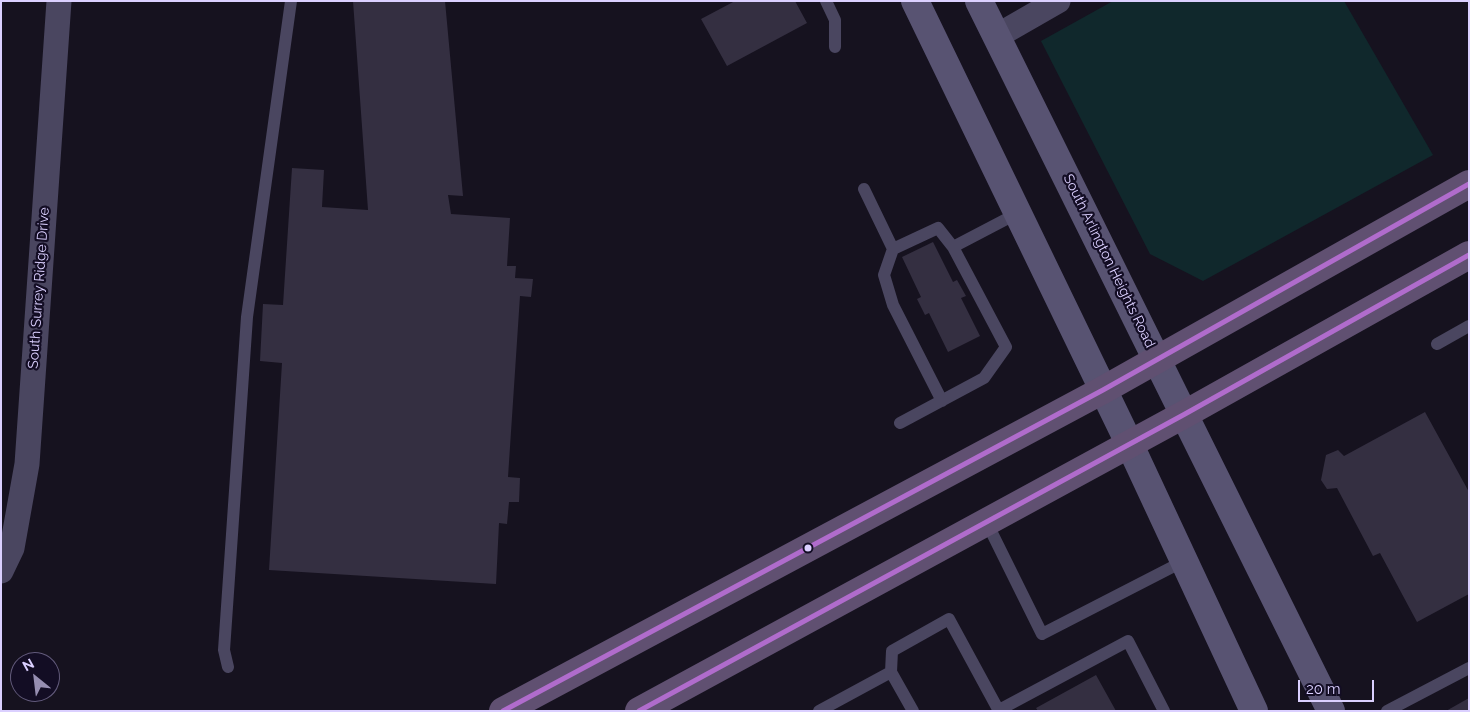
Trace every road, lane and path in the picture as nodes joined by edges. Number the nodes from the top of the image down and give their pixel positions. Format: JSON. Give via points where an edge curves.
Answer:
{"nodes":[{"id":1,"x":59,"y":1,"type":"edge"},
{"id":2,"x":291,"y":1,"type":"edge"},
{"id":3,"x":826,"y":1,"type":"edge"},
{"id":4,"x":915,"y":1,"type":"edge"},
{"id":5,"x":979,"y":1,"type":"edge"},
{"id":6,"x":1058,"y":1,"type":"edge"},
{"id":7,"x":996,"y":36,"type":"junction"},
{"id":8,"x":834,"y":47,"type":"dead end"},
{"id":9,"x":1469,"y":184,"type":"edge"},
{"id":10,"x":864,"y":189,"type":"dead end"},
{"id":11,"x":1018,"y":212,"type":"junction"},
{"id":12,"x":953,"y":247,"type":"junction"},
{"id":13,"x":893,"y":249,"type":"junction"},
{"id":14,"x":1469,"y":255,"type":"edge"},
{"id":15,"x":1469,"y":326,"type":"edge"},
{"id":16,"x":1437,"y":344,"type":"dead end"},
{"id":17,"x":1158,"y":359,"type":"junction"},
{"id":18,"x":1103,"y":390,"type":"junction"},
{"id":19,"x":942,"y":400,"type":"junction"},
{"id":20,"x":1185,"y":414,"type":"junction"},
{"id":21,"x":900,"y":424,"type":"dead end"},
{"id":22,"x":1129,"y":443,"type":"junction"},
{"id":23,"x":986,"y":521,"type":"junction"},
{"id":24,"x":1184,"y":561,"type":"junction"},
{"id":25,"x":1,"y":572,"type":"edge"},
{"id":26,"x":228,"y":668,"type":"dead end"},
{"id":27,"x":1469,"y":668,"type":"edge"},
{"id":28,"x":891,"y":672,"type":"junction"},
{"id":29,"x":999,"y":710,"type":"edge"},
{"id":30,"x":504,"y":711,"type":"edge"},
{"id":31,"x":639,"y":711,"type":"edge"},
{"id":32,"x":819,"y":711,"type":"edge"},
{"id":33,"x":913,"y":711,"type":"edge"},
{"id":34,"x":1164,"y":711,"type":"edge"},
{"id":35,"x":1254,"y":711,"type":"edge"},
{"id":36,"x":1331,"y":711,"type":"edge"},
{"id":37,"x":1386,"y":711,"type":"edge"}],
"edges":[{"from":1,"to":25,"type":"street","name":"South Surrey Ridge Drive","via":[[28,464],[12,548]]},
{"from":2,"to":26,"type":"lane","via":[[247,316],[224,650]]},
{"from":3,"to":8,"type":"lane","via":[[836,20]]},
{"from":4,"to":11,"type":"main road"},
{"from":5,"to":7,"type":"main road","name":"South Arlington Heights Road"},
{"from":6,"to":7,"type":"street"},
{"from":7,"to":17,"type":"main road","name":"South Arlington Heights Road"},
{"from":9,"to":17,"type":"main road"},
{"from":10,"to":13,"type":"lane"},
{"from":11,"to":12,"type":"lane"},
{"from":11,"to":18,"type":"main road"},
{"from":12,"to":13,"type":"lane","via":[[938,228]]},
{"from":12,"to":19,"type":"lane","via":[[1006,347],[984,378]]},
{"from":13,"to":19,"type":"lane","via":[[884,275],[893,305]]},
{"from":14,"to":20,"type":"main road"},
{"from":15,"to":16,"type":"lane"},
{"from":17,"to":18,"type":"main road"},
{"from":17,"to":20,"type":"main road","name":"South Arlington Heights Road"},
{"from":18,"to":22,"type":"main road"},
{"from":18,"to":30,"type":"main road"},
{"from":19,"to":21,"type":"lane"},
{"from":20,"to":22,"type":"main road"},
{"from":20,"to":36,"type":"main road","name":"South Arlington Heights Road"},
{"from":22,"to":23,"type":"main road"},
{"from":22,"to":24,"type":"main road"},
{"from":23,"to":24,"type":"lane","via":[[1042,634]]},
{"from":23,"to":31,"type":"main road"},
{"from":24,"to":35,"type":"main road"},
{"from":27,"to":37,"type":"lane"},
{"from":28,"to":29,"type":"lane","via":[[892,651],[949,619]]},
{"from":28,"to":32,"type":"lane"},
{"from":28,"to":33,"type":"lane"},
{"from":29,"to":34,"type":"lane","via":[[1128,641]]}]}
